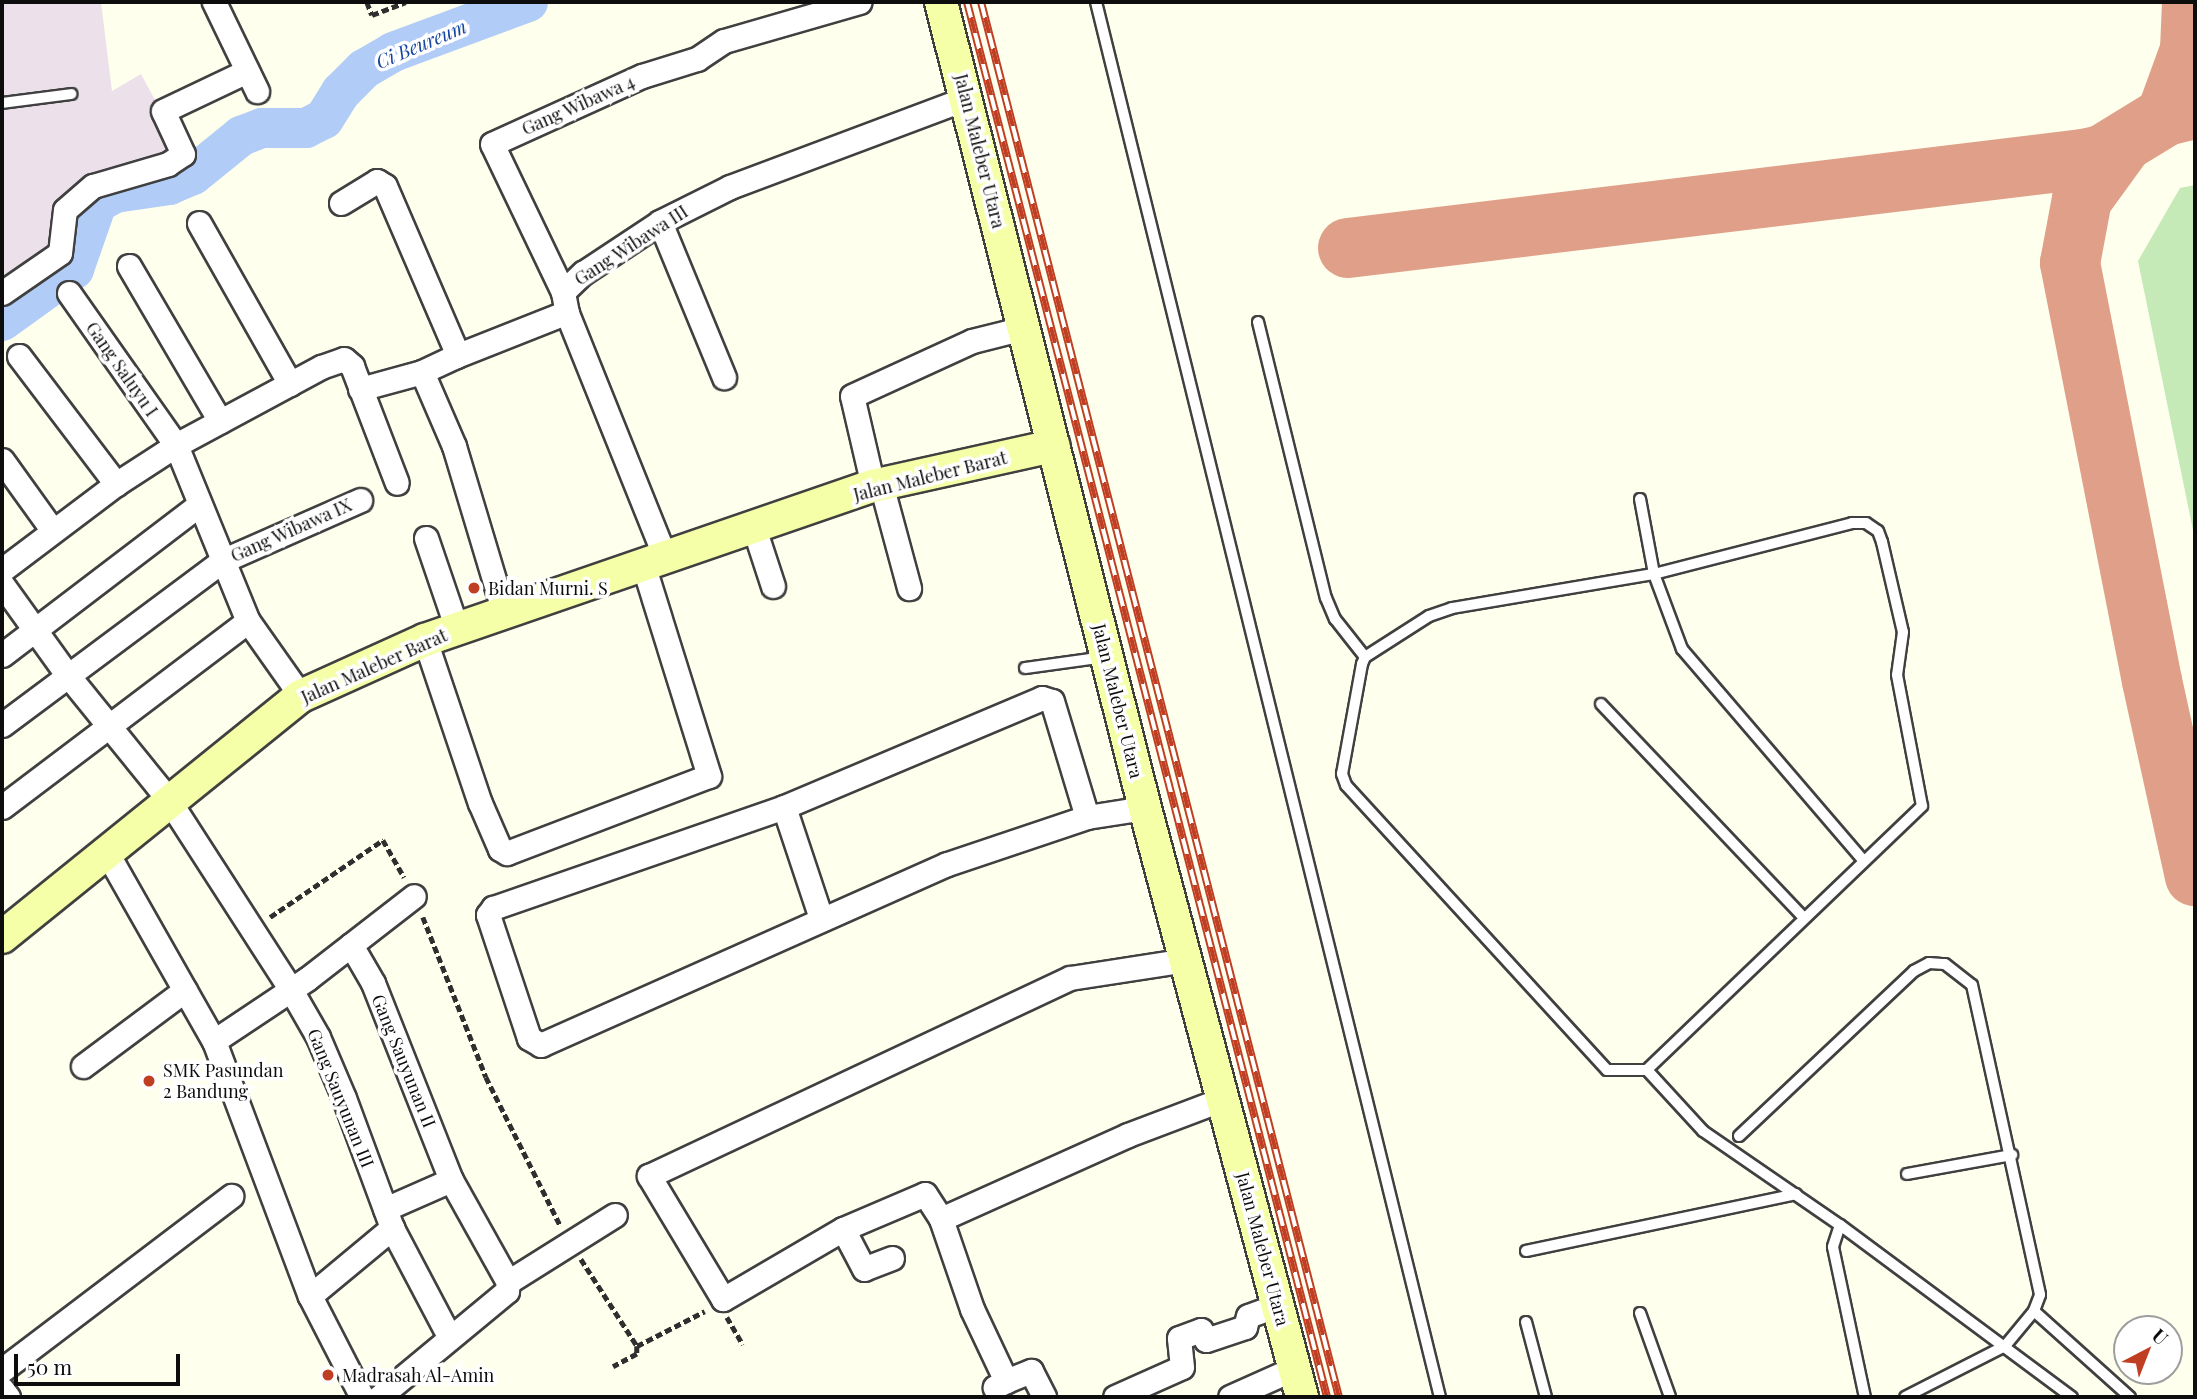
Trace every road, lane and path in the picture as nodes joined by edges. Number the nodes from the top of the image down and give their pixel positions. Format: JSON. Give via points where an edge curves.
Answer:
{"nodes":[{"id":1,"x":214,"y":2,"type":"edge"},
{"id":2,"x":367,"y":2,"type":"edge"},
{"id":3,"x":406,"y":2,"type":"edge"},
{"id":4,"x":859,"y":2,"type":"edge"},
{"id":5,"x":941,"y":2,"type":"edge"},
{"id":6,"x":1096,"y":2,"type":"edge"},
{"id":7,"x":71,"y":94,"type":"dead end"},
{"id":8,"x":967,"y":98,"type":"junction"},
{"id":9,"x":2,"y":103,"type":"edge"},
{"id":10,"x":341,"y":203,"type":"dead end"},
{"id":11,"x":660,"y":222,"type":"junction"},
{"id":12,"x":199,"y":223,"type":"dead end"},
{"id":13,"x":129,"y":265,"type":"dead end"},
{"id":14,"x":2,"y":293,"type":"edge"},
{"id":15,"x":69,"y":293,"type":"dead end"},
{"id":16,"x":565,"y":302,"type":"junction"},
{"id":17,"x":1258,"y":322,"type":"dead end"},
{"id":18,"x":1024,"y":328,"type":"junction"},
{"id":19,"x":19,"y":356,"type":"dead end"},
{"id":20,"x":456,"y":356,"type":"junction"},
{"id":21,"x":422,"y":372,"type":"junction"},
{"id":22,"x":724,"y":377,"type":"dead end"},
{"id":23,"x":290,"y":384,"type":"junction"},
{"id":24,"x":360,"y":389,"type":"junction"},
{"id":25,"x":220,"y":421,"type":"junction"},
{"id":26,"x":176,"y":445,"type":"junction"},
{"id":27,"x":1054,"y":446,"type":"junction"},
{"id":28,"x":2,"y":460,"type":"edge"},
{"id":29,"x":397,"y":482,"type":"dead end"},
{"id":30,"x":116,"y":484,"type":"junction"},
{"id":31,"x":877,"y":485,"type":"junction"},
{"id":32,"x":1640,"y":499,"type":"dead end"},
{"id":33,"x":360,"y":500,"type":"dead end"},
{"id":34,"x":199,"y":505,"type":"junction"},
{"id":35,"x":754,"y":528,"type":"junction"},
{"id":36,"x":53,"y":531,"type":"junction"},
{"id":37,"x":426,"y":537,"type":"dead end"},
{"id":38,"x":222,"y":561,"type":"junction"},
{"id":39,"x":654,"y":561,"type":"junction"},
{"id":40,"x":2,"y":570,"type":"edge"},
{"id":41,"x":1654,"y":574,"type":"junction"},
{"id":42,"x":2,"y":584,"type":"edge"},
{"id":43,"x":773,"y":586,"type":"dead end"},
{"id":44,"x":909,"y":588,"type":"dead end"},
{"id":45,"x":505,"y":616,"type":"junction"},
{"id":46,"x":247,"y":621,"type":"junction"},
{"id":47,"x":457,"y":629,"type":"junction"},
{"id":48,"x":34,"y":631,"type":"junction"},
{"id":49,"x":425,"y":640,"type":"junction"},
{"id":50,"x":2,"y":655,"type":"edge"},
{"id":51,"x":1107,"y":656,"type":"junction"},
{"id":52,"x":1365,"y":657,"type":"junction"},
{"id":53,"x":1024,"y":668,"type":"dead end"},
{"id":54,"x":66,"y":674,"type":"junction"},
{"id":55,"x":301,"y":696,"type":"junction"},
{"id":56,"x":1601,"y":704,"type":"dead end"},
{"id":57,"x":2,"y":725,"type":"edge"},
{"id":58,"x":108,"y":726,"type":"junction"},
{"id":59,"x":168,"y":799,"type":"junction"},
{"id":60,"x":2,"y":807,"type":"edge"},
{"id":61,"x":784,"y":807,"type":"junction"},
{"id":62,"x":1145,"y":808,"type":"junction"},
{"id":63,"x":1087,"y":817,"type":"junction"},
{"id":64,"x":107,"y":853,"type":"junction"},
{"id":65,"x":1862,"y":859,"type":"junction"},
{"id":66,"x":414,"y":896,"type":"junction"},
{"id":67,"x":1803,"y":917,"type":"junction"},
{"id":68,"x":821,"y":918,"type":"junction"},
{"id":69,"x":251,"y":930,"type":"junction"},
{"id":70,"x":2,"y":937,"type":"edge"},
{"id":71,"x":351,"y":945,"type":"junction"},
{"id":72,"x":1186,"y":960,"type":"junction"},
{"id":73,"x":185,"y":989,"type":"junction"},
{"id":74,"x":291,"y":990,"type":"junction"},
{"id":75,"x":214,"y":1041,"type":"junction"},
{"id":76,"x":83,"y":1066,"type":"dead end"},
{"id":77,"x":1647,"y":1070,"type":"junction"},
{"id":78,"x":1223,"y":1099,"type":"junction"},
{"id":79,"x":1739,"y":1136,"type":"dead end"},
{"id":80,"x":2012,"y":1155,"type":"junction"},
{"id":81,"x":1908,"y":1174,"type":"dead end"},
{"id":82,"x":452,"y":1180,"type":"junction"},
{"id":83,"x":1796,"y":1195,"type":"junction"},
{"id":84,"x":231,"y":1196,"type":"dead end"},
{"id":85,"x":615,"y":1215,"type":"dead end"},
{"id":86,"x":388,"y":1219,"type":"junction"},
{"id":87,"x":942,"y":1219,"type":"junction"},
{"id":88,"x":1840,"y":1225,"type":"junction"},
{"id":89,"x":843,"y":1229,"type":"junction"},
{"id":90,"x":569,"y":1243,"type":"junction"},
{"id":91,"x":1526,"y":1251,"type":"dead end"},
{"id":92,"x":892,"y":1258,"type":"dead end"},
{"id":93,"x":508,"y":1282,"type":"junction"},
{"id":94,"x":310,"y":1296,"type":"junction"},
{"id":95,"x":721,"y":1301,"type":"junction"},
{"id":96,"x":1279,"y":1305,"type":"junction"},
{"id":97,"x":2034,"y":1311,"type":"junction"},
{"id":98,"x":1640,"y":1313,"type":"dead end"},
{"id":99,"x":1526,"y":1321,"type":"dead end"},
{"id":100,"x":449,"y":1336,"type":"junction"},
{"id":101,"x":743,"y":1345,"type":"dead end"},
{"id":102,"x":638,"y":1346,"type":"junction"},
{"id":103,"x":2005,"y":1346,"type":"junction"},
{"id":104,"x":613,"y":1367,"type":"dead end"},
{"id":105,"x":2,"y":1370,"type":"edge"},
{"id":106,"x":1298,"y":1383,"type":"edge"},
{"id":107,"x":2,"y":1389,"type":"edge"},
{"id":108,"x":8,"y":1397,"type":"edge"},
{"id":109,"x":362,"y":1397,"type":"edge"},
{"id":110,"x":379,"y":1397,"type":"edge"},
{"id":111,"x":1044,"y":1397,"type":"edge"},
{"id":112,"x":1115,"y":1397,"type":"edge"},
{"id":113,"x":1230,"y":1397,"type":"edge"},
{"id":114,"x":1440,"y":1397,"type":"edge"},
{"id":115,"x":1546,"y":1397,"type":"edge"},
{"id":116,"x":1670,"y":1397,"type":"edge"},
{"id":117,"x":1866,"y":1397,"type":"edge"},
{"id":118,"x":1905,"y":1397,"type":"edge"},
{"id":119,"x":2073,"y":1397,"type":"edge"},
{"id":120,"x":2130,"y":1397,"type":"edge"}],
"edges":[{"from":1,"to":14,"type":"street","via":[[252,81],[163,111],[183,154],[168,164],[93,186],[65,210],[60,253]]},
{"from":2,"to":3,"type":"path","via":[[372,15]]},
{"from":4,"to":16,"type":"street","name":"Gang Wibawa 4","via":[[724,41],[696,59],[642,76],[492,144]]},
{"from":5,"to":8,"type":"street","name":"Jalan Maleber Utara"},
{"from":6,"to":114,"type":"lane"},
{"from":7,"to":9,"type":"lane"},
{"from":8,"to":11,"type":"street","name":"Gang Wibawa III","via":[[730,187]]},
{"from":8,"to":18,"type":"street","name":"Jalan Maleber Utara"},
{"from":10,"to":20,"type":"street","via":[[377,181],[385,186]]},
{"from":11,"to":16,"type":"street","name":"Gang Wibawa III","via":[[583,273]]},
{"from":11,"to":22,"type":"street"},
{"from":12,"to":23,"type":"street"},
{"from":13,"to":25,"type":"street"},
{"from":15,"to":26,"type":"street","name":"Gang Saluyu I"},
{"from":16,"to":20,"type":"street","name":"Gang Wibawa III"},
{"from":16,"to":39,"type":"street"},
{"from":17,"to":52,"type":"lane","via":[[1326,598],[1335,619]]},
{"from":18,"to":27,"type":"street","name":"Jalan Maleber Utara"},
{"from":18,"to":31,"type":"street","via":[[972,341],[852,396]]},
{"from":19,"to":30,"type":"street"},
{"from":20,"to":21,"type":"street","name":"Gang Wibawa III"},
{"from":21,"to":24,"type":"street","name":"Gang Wibawa III"},
{"from":21,"to":45,"type":"street","via":[[454,446]]},
{"from":23,"to":24,"type":"street","via":[[344,359]]},
{"from":23,"to":25,"type":"street"},
{"from":24,"to":29,"type":"street"},
{"from":25,"to":26,"type":"street"},
{"from":26,"to":30,"type":"street"},
{"from":26,"to":34,"type":"street","name":"Gang Saluyu I"},
{"from":27,"to":31,"type":"street","name":"Jalan Maleber Barat"},
{"from":27,"to":51,"type":"street","name":"Jalan Maleber Utara"},
{"from":28,"to":36,"type":"street"},
{"from":30,"to":36,"type":"street"},
{"from":31,"to":35,"type":"street","name":"Jalan Maleber Barat"},
{"from":31,"to":44,"type":"street"},
{"from":32,"to":41,"type":"lane"},
{"from":33,"to":38,"type":"street","name":"Gang Wibawa IX"},
{"from":34,"to":38,"type":"street","name":"Gang Saluyu I"},
{"from":34,"to":48,"type":"street"},
{"from":35,"to":39,"type":"street","name":"Jalan Maleber Barat"},
{"from":35,"to":43,"type":"street"},
{"from":36,"to":40,"type":"street"},
{"from":37,"to":47,"type":"street"},
{"from":38,"to":46,"type":"street","name":"Gang Saluyu I"},
{"from":38,"to":54,"type":"street","name":"Gang Wibawa IX"},
{"from":39,"to":45,"type":"street","name":"Jalan Maleber Barat"},
{"from":39,"to":49,"type":"street","via":[[709,776],[507,853],[500,849],[480,803]]},
{"from":41,"to":52,"type":"lane","via":[[1452,608]]},
{"from":41,"to":65,"type":"lane","via":[[1682,649]]},
{"from":41,"to":65,"type":"lane","via":[[1852,523],[1866,523],[1878,531],[1903,632],[1897,675],[1922,806]]},
{"from":42,"to":48,"type":"street","name":"Gang Sauyunan III"},
{"from":45,"to":47,"type":"street","name":"Jalan Maleber Barat"},
{"from":46,"to":55,"type":"street","name":"Gang Saluyu I"},
{"from":46,"to":58,"type":"street"},
{"from":47,"to":49,"type":"street","name":"Jalan Maleber Barat"},
{"from":48,"to":50,"type":"street"},
{"from":48,"to":54,"type":"street","name":"Gang Sauyunan III"},
{"from":49,"to":55,"type":"street","name":"Jalan Maleber Barat"},
{"from":51,"to":53,"type":"lane"},
{"from":51,"to":62,"type":"street","name":"Jalan Maleber Utara"},
{"from":52,"to":77,"type":"lane","via":[[1342,774],[1350,793],[1596,1063],[1616,1072]]},
{"from":54,"to":57,"type":"street","name":"Gang Wibawa IX"},
{"from":54,"to":58,"type":"street","name":"Gang Sauyunan III"},
{"from":55,"to":59,"type":"street","name":"Jalan Maleber Barat"},
{"from":56,"to":67,"type":"lane"},
{"from":58,"to":59,"type":"street","name":"Gang Sauyunan III"},
{"from":58,"to":60,"type":"street"},
{"from":59,"to":64,"type":"street","name":"Jalan Maleber Barat"},
{"from":59,"to":69,"type":"street","name":"Gang Sauyunan III"},
{"from":61,"to":63,"type":"street","via":[[1047,697]]},
{"from":61,"to":68,"type":"street"},
{"from":61,"to":68,"type":"street","via":[[489,910],[529,1038],[541,1045]]},
{"from":62,"to":63,"type":"street"},
{"from":62,"to":72,"type":"street","name":"Jalan Maleber Utara"},
{"from":63,"to":68,"type":"street","via":[[947,864]]},
{"from":64,"to":70,"type":"street","name":"Jalan Maleber Barat"},
{"from":64,"to":73,"type":"street"},
{"from":65,"to":67,"type":"lane"},
{"from":66,"to":69,"type":"path","via":[[383,840]]},
{"from":66,"to":71,"type":"street"},
{"from":66,"to":90,"type":"path","via":[[486,1077]]},
{"from":67,"to":77,"type":"lane"},
{"from":69,"to":74,"type":"street","name":"Gang Sauyunan III"},
{"from":71,"to":74,"type":"street"},
{"from":71,"to":82,"type":"street","name":"Gang Sauyunan II","via":[[373,983]]},
{"from":72,"to":78,"type":"street","name":"Jalan Maleber Utara"},
{"from":72,"to":95,"type":"street","via":[[1070,978],[649,1175]]},
{"from":73,"to":75,"type":"street"},
{"from":73,"to":76,"type":"street"},
{"from":74,"to":75,"type":"street"},
{"from":74,"to":86,"type":"street","name":"Gang Sauyunan III","via":[[339,1086]]},
{"from":75,"to":94,"type":"street"},
{"from":77,"to":83,"type":"lane","via":[[1703,1131]]},
{"from":78,"to":87,"type":"street","via":[[1128,1135]]},
{"from":78,"to":96,"type":"street","name":"Jalan Maleber Utara"},
{"from":79,"to":80,"type":"lane","via":[[1914,971],[1929,963],[1945,964],[1972,985]]},
{"from":80,"to":81,"type":"lane"},
{"from":80,"to":97,"type":"lane","via":[[2040,1296]]},
{"from":82,"to":86,"type":"street"},
{"from":82,"to":93,"type":"street","name":"Gang Sauyunan II"},
{"from":83,"to":88,"type":"lane"},
{"from":83,"to":91,"type":"lane"},
{"from":84,"to":105,"type":"street"},
{"from":85,"to":90,"type":"street"},
{"from":86,"to":94,"type":"street"},
{"from":86,"to":100,"type":"street","name":"Gang Sauyunan III"},
{"from":87,"to":89,"type":"street","via":[[925,1194]]},
{"from":87,"to":111,"type":"street","via":[[1000,1384],[1031,1371]]},
{"from":88,"to":103,"type":"lane"},
{"from":88,"to":117,"type":"lane","via":[[1833,1247]]},
{"from":89,"to":92,"type":"street","via":[[863,1269]]},
{"from":89,"to":95,"type":"street"},
{"from":90,"to":93,"type":"street"},
{"from":90,"to":102,"type":"path"},
{"from":93,"to":100,"type":"street","via":[[507,1291]]},
{"from":94,"to":109,"type":"street"},
{"from":95,"to":101,"type":"path"},
{"from":95,"to":102,"type":"path"},
{"from":96,"to":106,"type":"street","name":"Jalan Maleber Utara"},
{"from":96,"to":112,"type":"street","via":[[1248,1316],[1245,1327],[1206,1340],[1201,1329],[1179,1338],[1182,1367]]},
{"from":97,"to":103,"type":"lane"},
{"from":97,"to":120,"type":"lane"},
{"from":98,"to":116,"type":"lane"},
{"from":99,"to":115,"type":"lane"},
{"from":100,"to":110,"type":"street"},
{"from":102,"to":104,"type":"path","via":[[637,1354]]},
{"from":103,"to":118,"type":"lane"},
{"from":103,"to":119,"type":"lane"},
{"from":106,"to":113,"type":"street"},
{"from":107,"to":108,"type":"street"}]}
